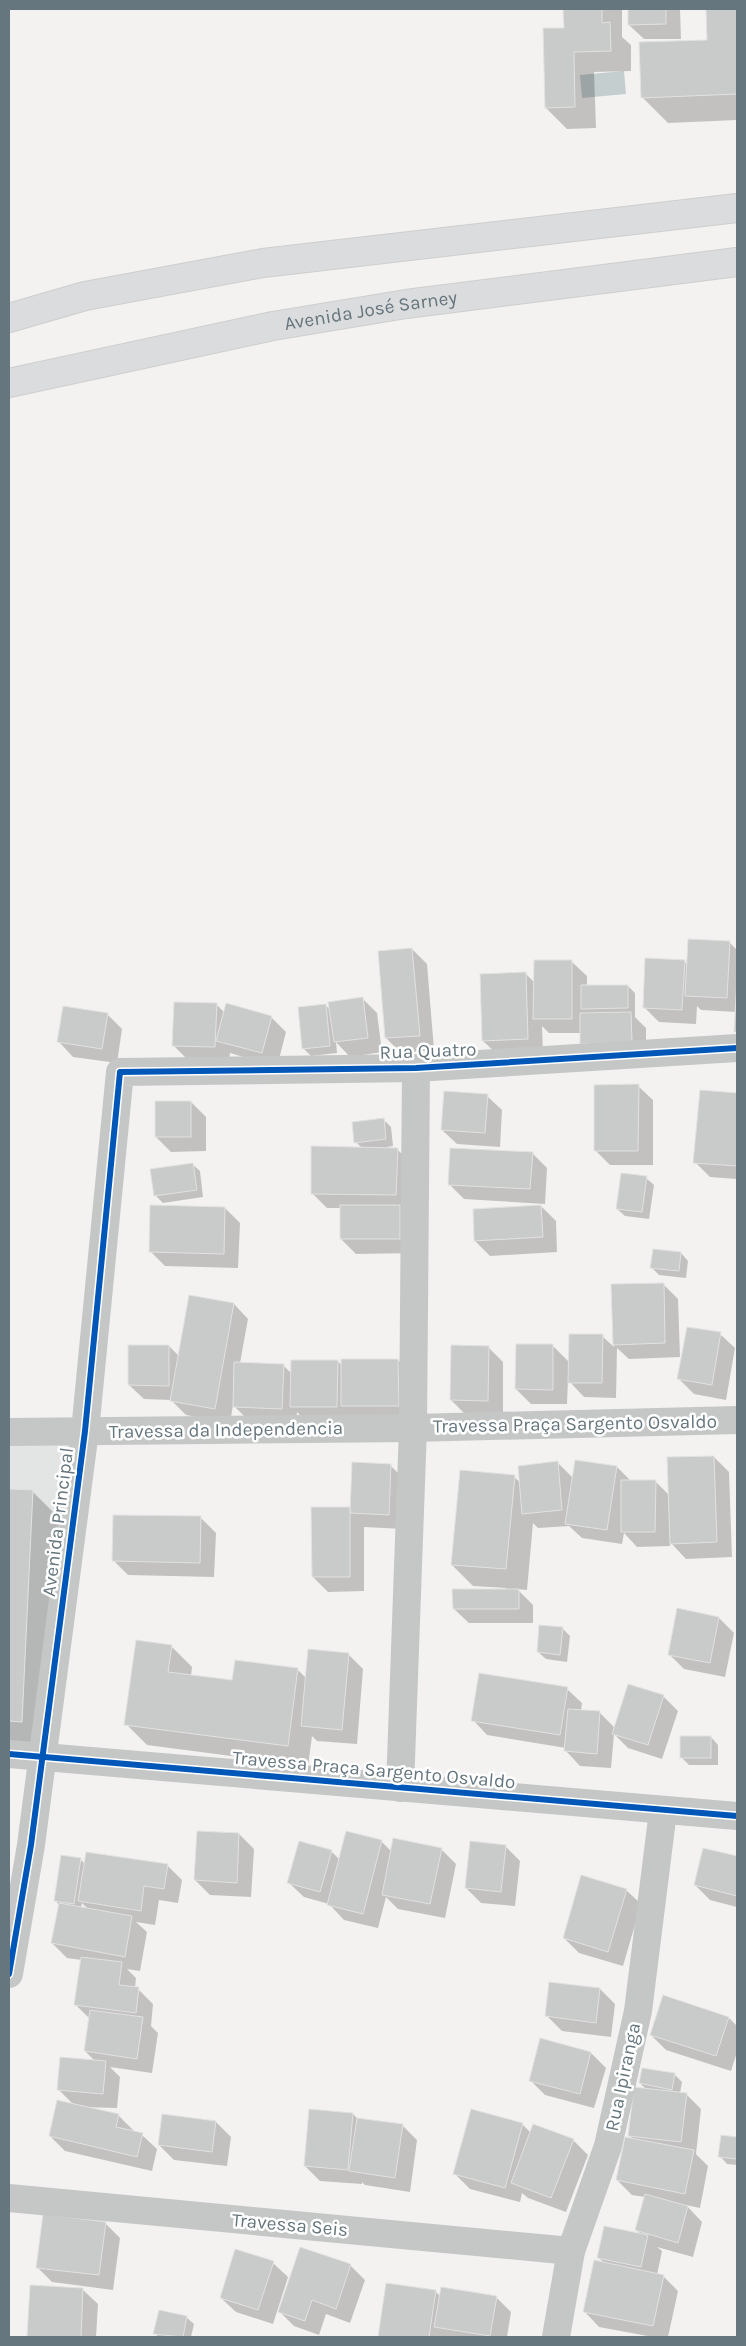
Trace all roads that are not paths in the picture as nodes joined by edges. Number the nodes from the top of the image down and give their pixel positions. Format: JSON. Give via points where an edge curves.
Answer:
{"nodes":[{"id":1,"x":737,"y":208,"type":"edge"},
{"id":2,"x":737,"y":262,"type":"edge"},
{"id":3,"x":9,"y":318,"type":"edge"},
{"id":4,"x":9,"y":383,"type":"edge"},
{"id":5,"x":737,"y":1048,"type":"edge"},
{"id":6,"x":416,"y":1068,"type":"junction"},
{"id":7,"x":120,"y":1072,"type":"joint"},
{"id":8,"x":737,"y":1420,"type":"edge"},
{"id":9,"x":413,"y":1428,"type":"junction"},
{"id":10,"x":85,"y":1431,"type":"junction"},
{"id":11,"x":9,"y":1432,"type":"edge"},
{"id":12,"x":9,"y":1754,"type":"edge"},
{"id":13,"x":42,"y":1756,"type":"junction"},
{"id":14,"x":400,"y":1788,"type":"junction"},
{"id":15,"x":663,"y":1811,"type":"junction"},
{"id":16,"x":737,"y":1816,"type":"edge"},
{"id":17,"x":9,"y":1974,"type":"edge"},
{"id":18,"x":9,"y":2198,"type":"edge"},
{"id":19,"x":571,"y":2252,"type":"junction"},
{"id":20,"x":556,"y":2337,"type":"edge"}],
"edges":[{"from":1,"to":3,"type":"main road","via":[[263,263],[85,296]]},
{"from":2,"to":4,"type":"main road","name":"Avenida José Sarney","via":[[406,304],[302,321]]},
{"from":5,"to":6,"type":"street","name":"Rua Quatro"},
{"from":6,"to":7,"type":"street","name":"Rua Quatro"},
{"from":6,"to":9,"type":"street"},
{"from":7,"to":10,"type":"street","name":"Avenida Principal"},
{"from":8,"to":9,"type":"street","name":"Travessa Praça Sargento Osvaldo"},
{"from":9,"to":10,"type":"street","name":"Travessa da Independencia"},
{"from":9,"to":14,"type":"street"},
{"from":10,"to":11,"type":"street","name":"Travessa da Independencia"},
{"from":10,"to":13,"type":"street","name":"Avenida Principal"},
{"from":12,"to":13,"type":"street","name":"Travessa Praça Sargento Osvaldo"},
{"from":13,"to":14,"type":"street","name":"Travessa Praça Sargento Osvaldo"},
{"from":13,"to":17,"type":"street","name":"Avenida Principal"},
{"from":14,"to":15,"type":"street","name":"Travessa Praça Sargento Osvaldo"},
{"from":15,"to":16,"type":"street","name":"Travessa Praça Sargento Osvaldo"},
{"from":15,"to":19,"type":"street","name":"Rua Ipiranga","via":[[638,2011],[608,2146]]},
{"from":18,"to":19,"type":"street","name":"Travessa Seis"},
{"from":19,"to":20,"type":"street","name":"Rua Ipiranga"}]}
